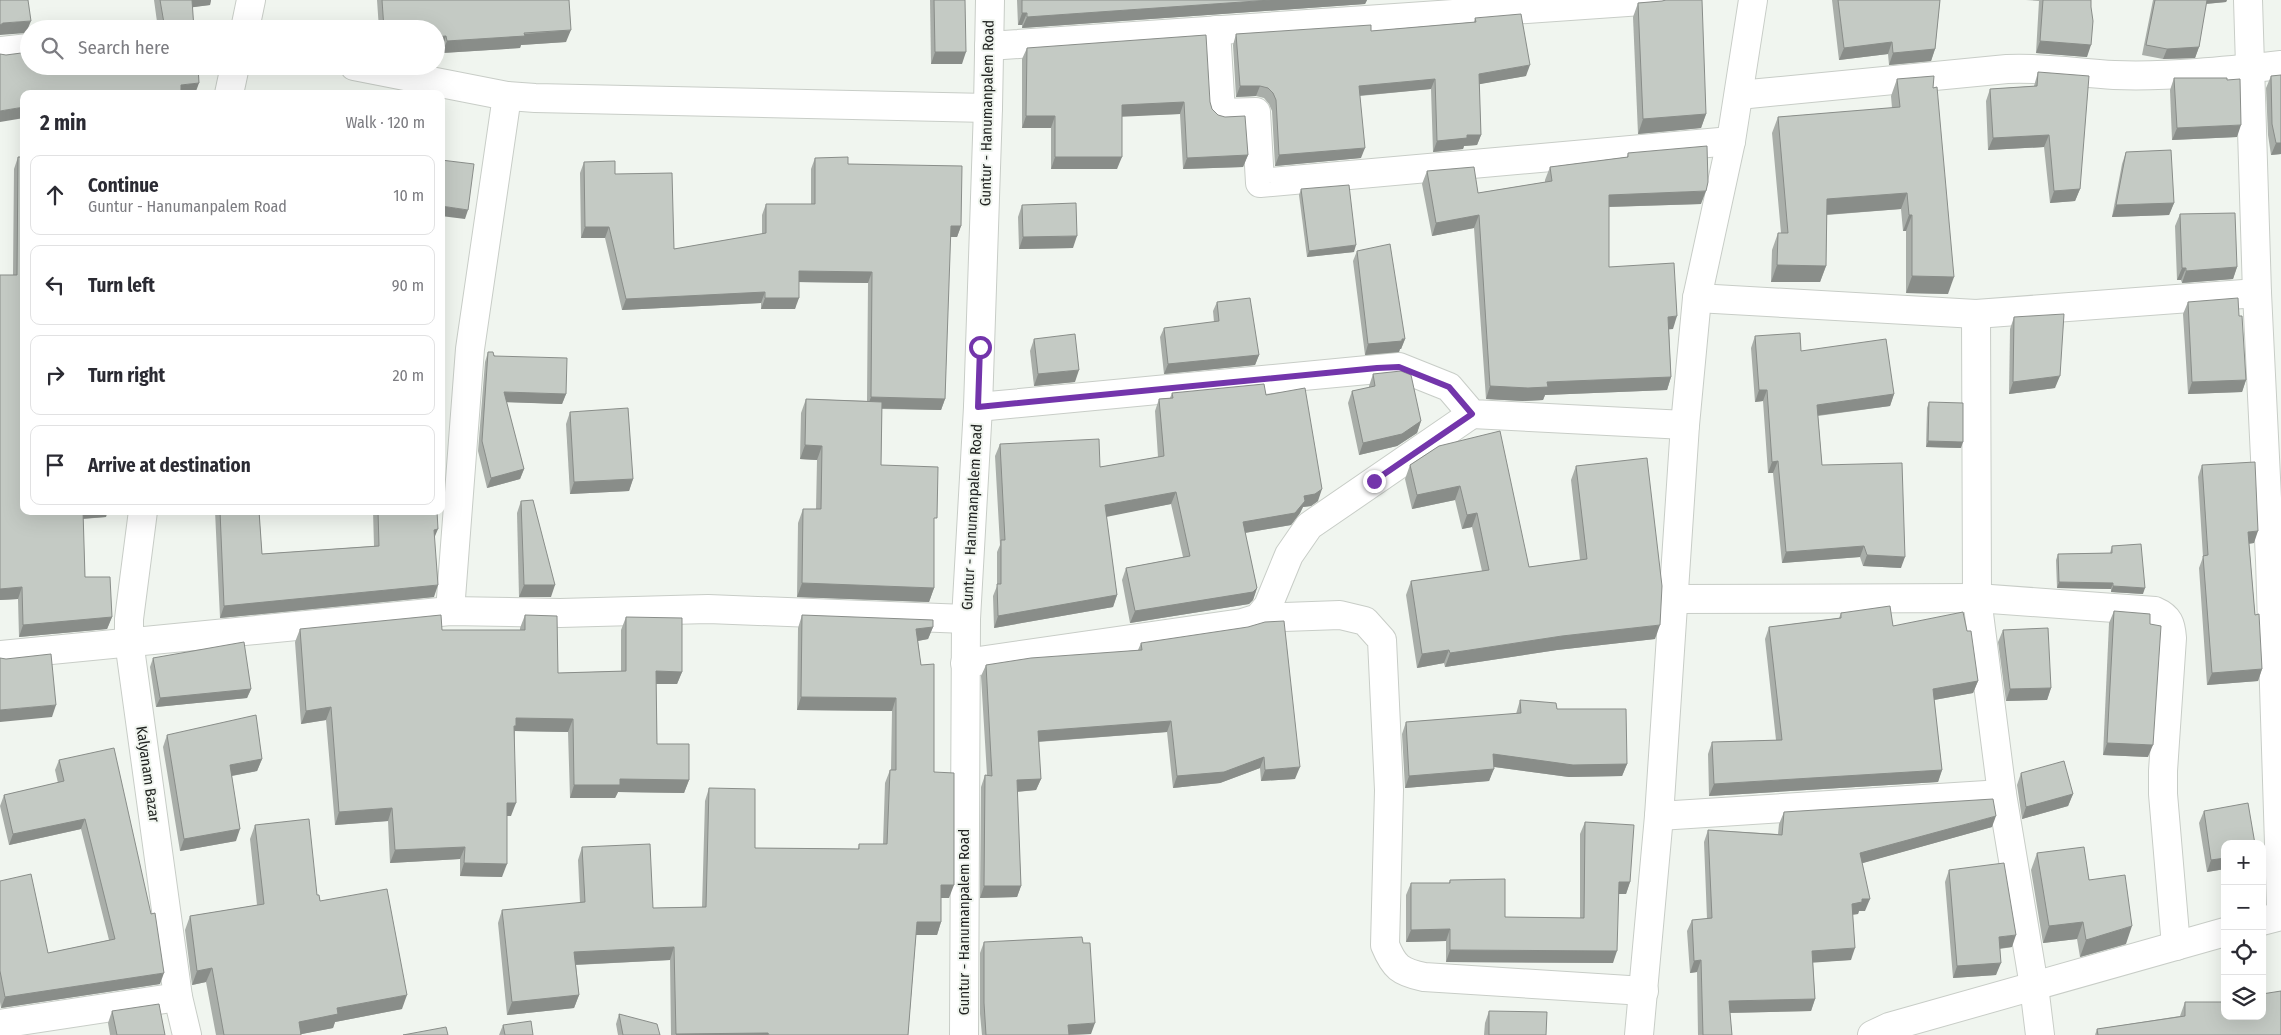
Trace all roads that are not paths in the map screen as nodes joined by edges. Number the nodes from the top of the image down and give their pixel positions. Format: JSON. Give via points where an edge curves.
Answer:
{"nodes":[{"id":1,"x":251,"y":0,"type":"edge"},
{"id":2,"x":990,"y":0,"type":"edge"},
{"id":3,"x":1656,"y":0,"type":"edge"},
{"id":4,"x":1753,"y":0,"type":"edge"},
{"id":5,"x":2248,"y":0,"type":"edge"},
{"id":6,"x":247,"y":20,"type":"edge"},
{"id":7,"x":1216,"y":30,"type":"junction"},
{"id":8,"x":989,"y":46,"type":"junction"},
{"id":9,"x":20,"y":49,"type":"edge"},
{"id":10,"x":0,"y":51,"type":"edge"},
{"id":11,"x":2281,"y":65,"type":"edge"},
{"id":12,"x":2249,"y":69,"type":"junction"},
{"id":13,"x":233,"y":75,"type":"edge"},
{"id":14,"x":400,"y":75,"type":"edge"},
{"id":15,"x":229,"y":90,"type":"edge"},
{"id":16,"x":1739,"y":95,"type":"junction"},
{"id":17,"x":508,"y":96,"type":"junction"},
{"id":18,"x":988,"y":108,"type":"junction"},
{"id":19,"x":1731,"y":141,"type":"junction"},
{"id":20,"x":2257,"y":293,"type":"junction"},
{"id":21,"x":1697,"y":298,"type":"junction"},
{"id":22,"x":1976,"y":314,"type":"junction"},
{"id":23,"x":978,"y":407,"type":"junction"},
{"id":24,"x":1472,"y":414,"type":"junction"},
{"id":25,"x":1685,"y":425,"type":"junction"},
{"id":26,"x":142,"y":515,"type":"edge"},
{"id":27,"x":1673,"y":598,"type":"junction"},
{"id":28,"x":1977,"y":598,"type":"junction"},
{"id":29,"x":450,"y":611,"type":"junction"},
{"id":30,"x":1258,"y":618,"type":"junction"},
{"id":31,"x":966,"y":619,"type":"junction"},
{"id":32,"x":129,"y":641,"type":"junction"},
{"id":33,"x":0,"y":655,"type":"edge"},
{"id":34,"x":966,"y":663,"type":"junction"},
{"id":35,"x":2002,"y":794,"type":"junction"},
{"id":36,"x":1659,"y":816,"type":"junction"},
{"id":37,"x":2281,"y":907,"type":"edge"},
{"id":38,"x":2281,"y":916,"type":"edge"},
{"id":39,"x":2266,"y":921,"type":"edge"},
{"id":40,"x":2221,"y":933,"type":"edge"},
{"id":41,"x":2176,"y":946,"type":"junction"},
{"id":42,"x":2034,"y":986,"type":"junction"},
{"id":43,"x":1644,"y":991,"type":"junction"},
{"id":44,"x":178,"y":997,"type":"junction"},
{"id":45,"x":0,"y":1024,"type":"edge"},
{"id":46,"x":187,"y":1035,"type":"edge"},
{"id":47,"x":964,"y":1035,"type":"edge"},
{"id":48,"x":1639,"y":1035,"type":"edge"},
{"id":49,"x":1872,"y":1035,"type":"edge"},
{"id":50,"x":2040,"y":1035,"type":"edge"}],
"edges":[{"from":1,"to":6,"type":"street"},
{"from":2,"to":8,"type":"street","name":"Guntur - Hanumanpalem Road"},
{"from":3,"to":7,"type":"street"},
{"from":4,"to":16,"type":"street"},
{"from":5,"to":12,"type":"street"},
{"from":7,"to":8,"type":"street"},
{"from":7,"to":19,"type":"street","via":[[1221,113],[1256,112],[1260,183]]},
{"from":8,"to":18,"type":"street","name":"Guntur - Hanumanpalem Road"},
{"from":9,"to":10,"type":"street"},
{"from":11,"to":12,"type":"street"},
{"from":12,"to":16,"type":"street","via":[[2122,75],[2007,69]]},
{"from":12,"to":20,"type":"street"},
{"from":13,"to":15,"type":"street"},
{"from":14,"to":17,"type":"street"},
{"from":16,"to":19,"type":"street"},
{"from":17,"to":18,"type":"street"},
{"from":17,"to":29,"type":"street","via":[[470,349]]},
{"from":18,"to":23,"type":"street","name":"Guntur - Hanumanpalem Road"},
{"from":19,"to":21,"type":"street"},
{"from":20,"to":22,"type":"street"},
{"from":20,"to":37,"type":"street","via":[[2270,560]]},
{"from":21,"to":22,"type":"street"},
{"from":21,"to":25,"type":"street"},
{"from":22,"to":28,"type":"street"},
{"from":23,"to":24,"type":"street","via":[[1399,367],[1449,387]]},
{"from":23,"to":31,"type":"street","name":"Guntur - Hanumanpalem Road"},
{"from":24,"to":25,"type":"street"},
{"from":24,"to":30,"type":"street","via":[[1309,526],[1289,555],[1268,606]]},
{"from":25,"to":27,"type":"street"},
{"from":26,"to":32,"type":"street","name":"Kalyanam Bazar","via":[[128,619]]},
{"from":27,"to":28,"type":"street"},
{"from":27,"to":36,"type":"street"},
{"from":28,"to":35,"type":"street"},
{"from":28,"to":41,"type":"street","via":[[2156,611],[2165,615],[2171,624],[2163,771]]},
{"from":29,"to":31,"type":"street","via":[[560,613],[708,609]]},
{"from":29,"to":32,"type":"street"},
{"from":30,"to":34,"type":"street","via":[[1242,624]]},
{"from":30,"to":43,"type":"street","via":[[1340,615],[1365,621],[1382,640],[1389,790],[1385,945],[1392,961],[1405,973],[1424,977]]},
{"from":31,"to":34,"type":"street","name":"Guntur - Hanumanpalem Road"},
{"from":32,"to":33,"type":"street"},
{"from":32,"to":44,"type":"street","name":"Kalyanam Bazar"},
{"from":34,"to":47,"type":"street","name":"Guntur - Hanumanpalem Road"},
{"from":35,"to":36,"type":"street"},
{"from":35,"to":42,"type":"street"},
{"from":36,"to":43,"type":"street"},
{"from":38,"to":39,"type":"street"},
{"from":40,"to":41,"type":"street"},
{"from":41,"to":42,"type":"street"},
{"from":42,"to":49,"type":"street","via":[[1889,1027]]},
{"from":42,"to":50,"type":"street"},
{"from":43,"to":48,"type":"street"},
{"from":44,"to":45,"type":"street"},
{"from":44,"to":46,"type":"street","name":"Kalyanam Bazar"}]}
